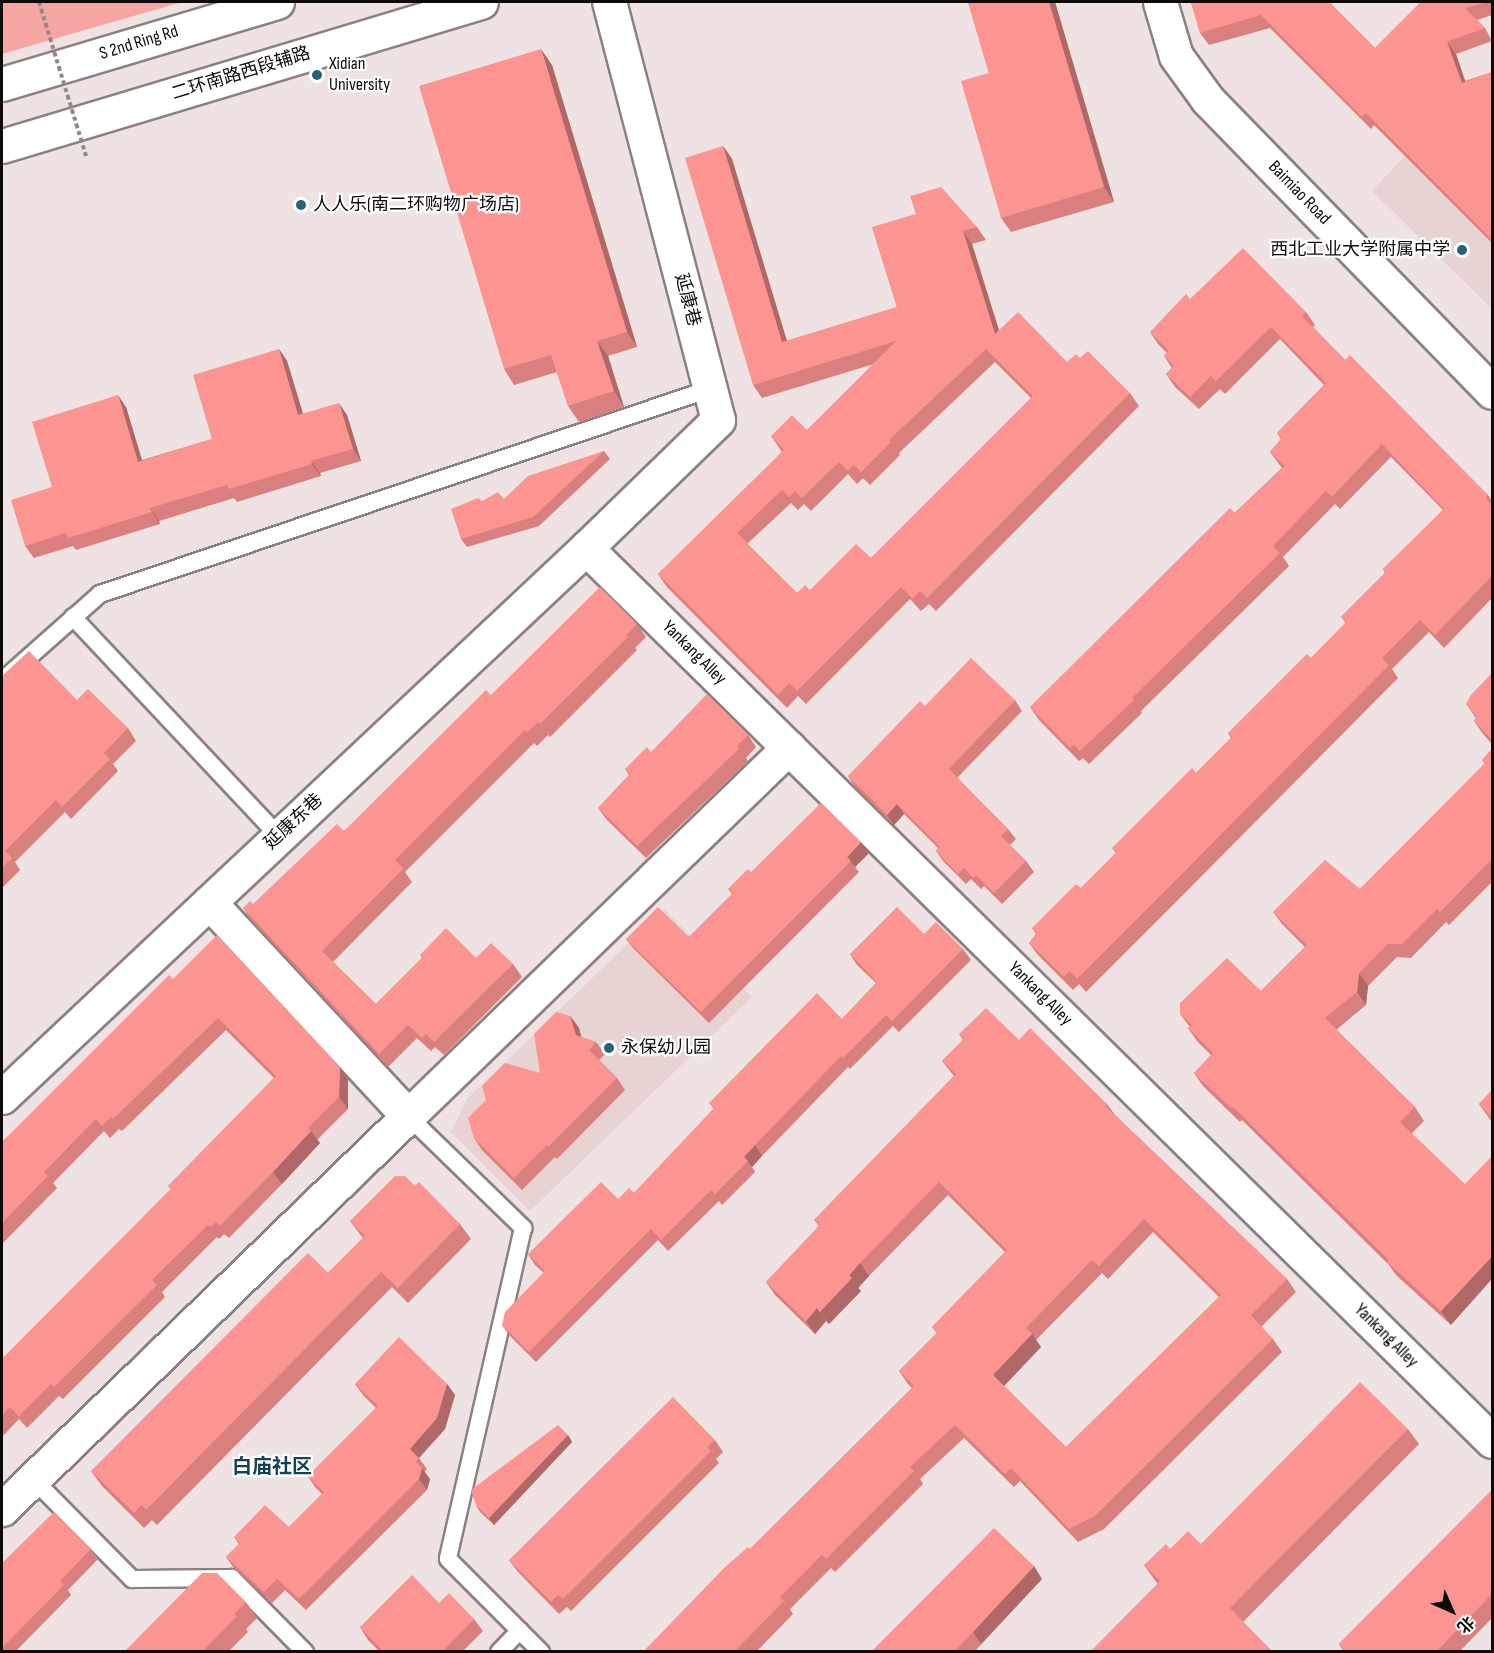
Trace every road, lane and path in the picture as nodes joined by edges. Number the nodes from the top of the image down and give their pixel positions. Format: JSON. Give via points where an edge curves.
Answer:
{"nodes":[{"id":1,"x":39,"y":2,"type":"edge"},
{"id":2,"x":277,"y":2,"type":"edge"},
{"id":3,"x":481,"y":2,"type":"edge"},
{"id":4,"x":609,"y":2,"type":"edge"},
{"id":5,"x":1160,"y":2,"type":"edge"},
{"id":6,"x":2,"y":84,"type":"edge"},
{"id":7,"x":2,"y":146,"type":"edge"},
{"id":8,"x":86,"y":156,"type":"dead end"},
{"id":9,"x":710,"y":389,"type":"junction"},
{"id":10,"x":1492,"y":392,"type":"edge"},
{"id":11,"x":586,"y":548,"type":"junction"},
{"id":12,"x":73,"y":617,"type":"junction"},
{"id":13,"x":2,"y":681,"type":"edge"},
{"id":14,"x":789,"y":747,"type":"junction"},
{"id":15,"x":279,"y":836,"type":"junction"},
{"id":16,"x":209,"y":902,"type":"junction"},
{"id":17,"x":2,"y":1097,"type":"edge"},
{"id":18,"x":408,"y":1116,"type":"junction"},
{"id":19,"x":1492,"y":1441,"type":"edge"},
{"id":20,"x":33,"y":1479,"type":"junction"},
{"id":21,"x":2,"y":1509,"type":"edge"},
{"id":22,"x":520,"y":1630,"type":"junction"},
{"id":23,"x":305,"y":1652,"type":"edge"},
{"id":24,"x":499,"y":1652,"type":"edge"},
{"id":25,"x":541,"y":1652,"type":"edge"}],
"edges":[{"from":1,"to":8,"type":"path","bridge":true},
{"from":2,"to":6,"type":"main road","name":"S 2nd Ring Rd"},
{"from":3,"to":7,"type":"main road","name":"二环南路西段辅路"},
{"from":4,"to":9,"type":"main road","name":"延康巷"},
{"from":5,"to":10,"type":"main road","name":"Baimiao Road","via":[[1176,56],[1208,100]]},
{"from":9,"to":11,"type":"main road","name":"延康巷","via":[[718,420]]},
{"from":9,"to":12,"type":"lane","via":[[100,594]]},
{"from":11,"to":14,"type":"main road","name":"Yankang Alley"},
{"from":11,"to":15,"type":"main road","name":"延康东巷"},
{"from":12,"to":13,"type":"lane"},
{"from":12,"to":15,"type":"lane"},
{"from":14,"to":18,"type":"main road"},
{"from":14,"to":19,"type":"main road","name":"Yankang Alley"},
{"from":15,"to":16,"type":"main road","name":"延康东巷"},
{"from":16,"to":17,"type":"main road","name":"延康东巷"},
{"from":16,"to":18,"type":"main road"},
{"from":18,"to":20,"type":"main road"},
{"from":18,"to":22,"type":"lane","via":[[523,1228],[448,1559]]},
{"from":20,"to":21,"type":"main road"},
{"from":20,"to":23,"type":"lane","via":[[132,1579],[232,1578]]},
{"from":22,"to":24,"type":"lane"},
{"from":22,"to":25,"type":"lane"}]}
